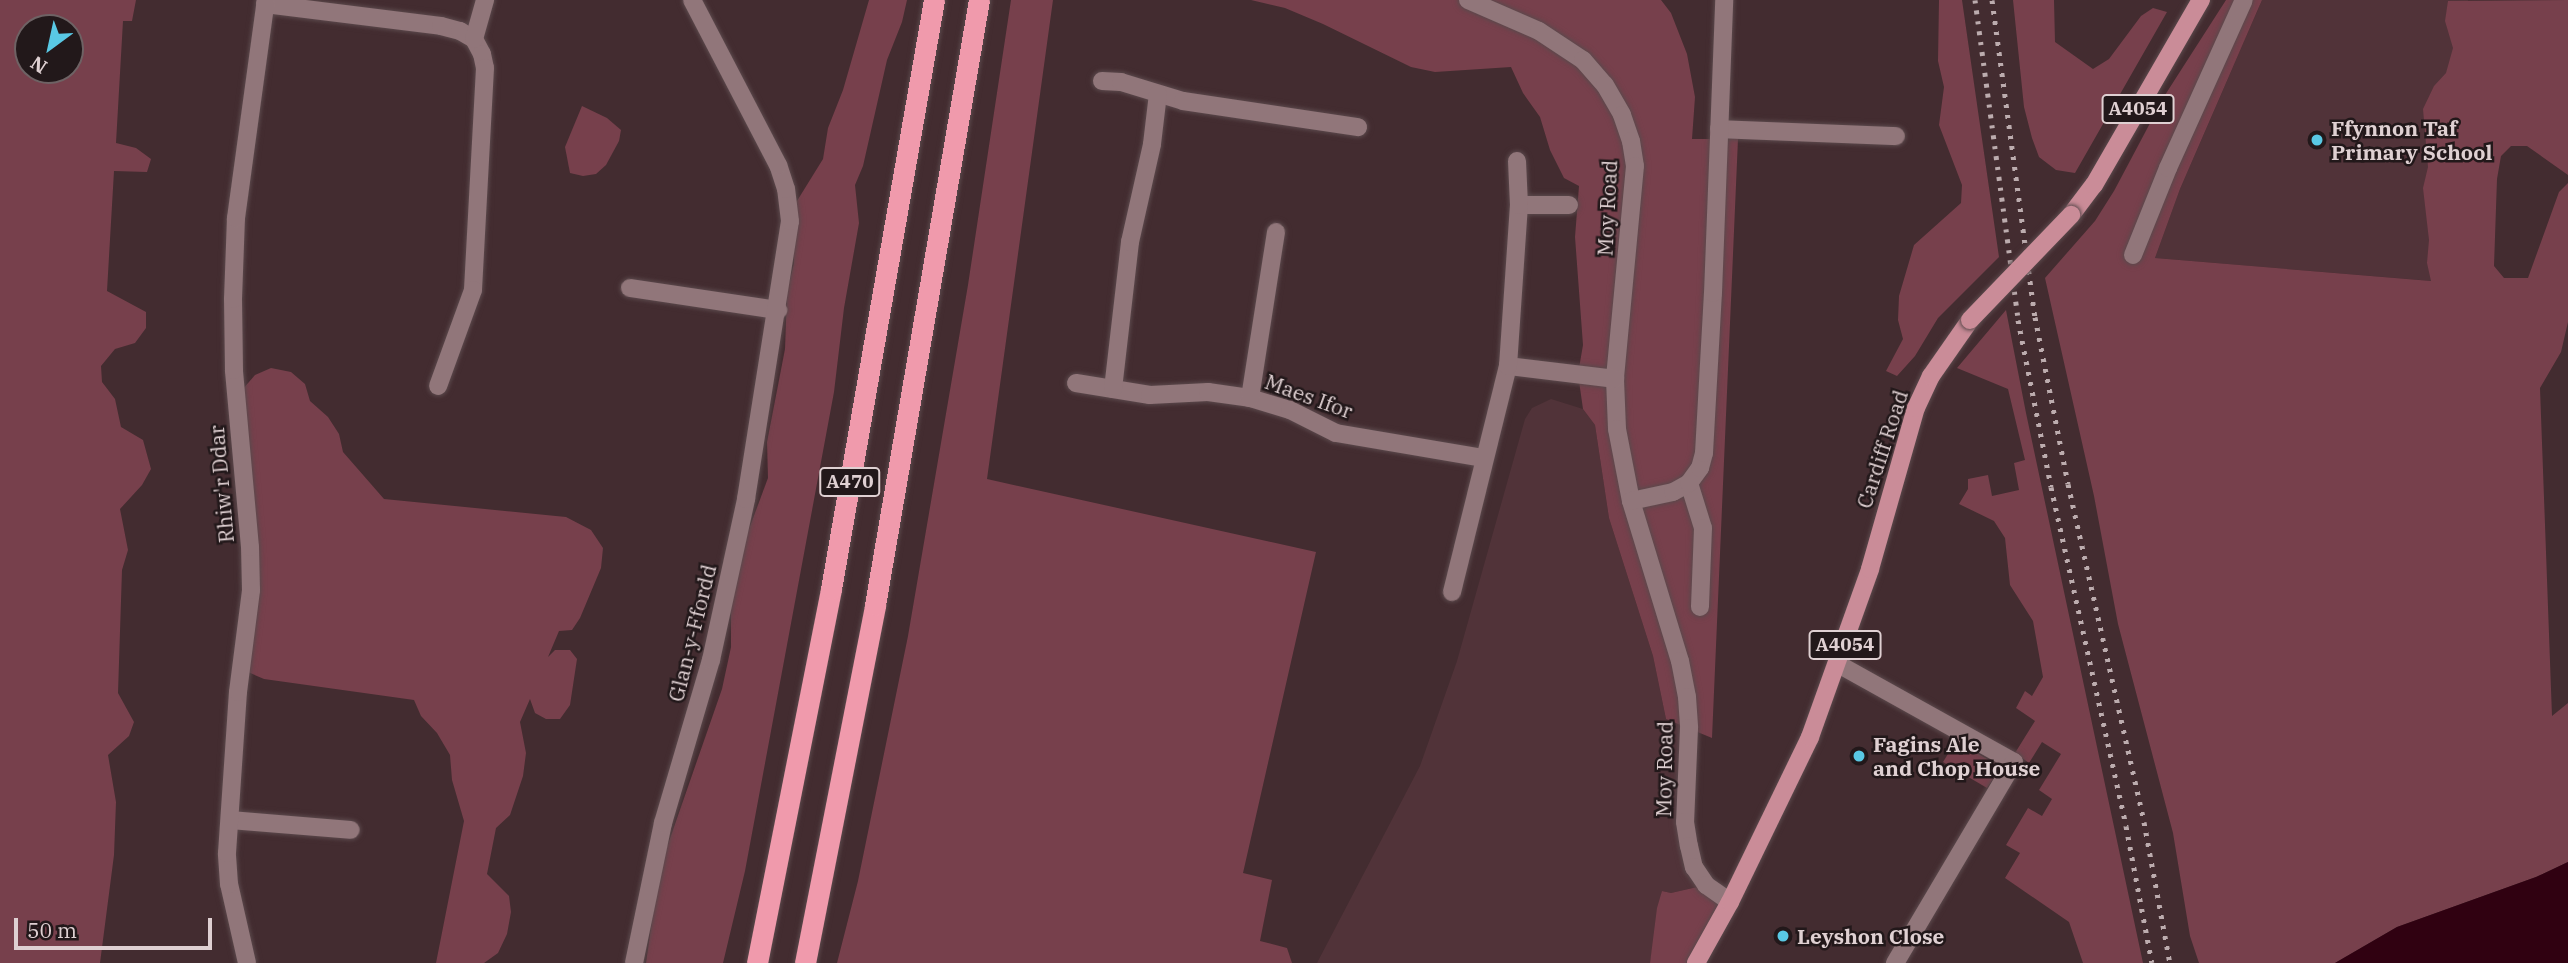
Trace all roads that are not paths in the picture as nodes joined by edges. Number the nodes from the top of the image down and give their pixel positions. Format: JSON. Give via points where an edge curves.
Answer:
{"nodes":[{"id":1,"x":485,"y":0,"type":"edge"},
{"id":2,"x":692,"y":0,"type":"edge"},
{"id":3,"x":934,"y":0,"type":"edge"},
{"id":4,"x":979,"y":0,"type":"edge"},
{"id":5,"x":1468,"y":0,"type":"edge"},
{"id":6,"x":1724,"y":0,"type":"edge"},
{"id":7,"x":2201,"y":0,"type":"edge"},
{"id":8,"x":2244,"y":0,"type":"edge"},
{"id":9,"x":266,"y":2,"type":"edge"},
{"id":10,"x":474,"y":39,"type":"junction"},
{"id":11,"x":1102,"y":81,"type":"dead end"},
{"id":12,"x":1158,"y":94,"type":"junction"},
{"id":13,"x":1358,"y":127,"type":"dead end"},
{"id":14,"x":1719,"y":129,"type":"junction"},
{"id":15,"x":1896,"y":136,"type":"dead end"},
{"id":16,"x":1517,"y":161,"type":"dead end"},
{"id":17,"x":1519,"y":205,"type":"junction"},
{"id":18,"x":1569,"y":205,"type":"dead end"},
{"id":19,"x":1276,"y":232,"type":"dead end"},
{"id":20,"x":2133,"y":255,"type":"dead end"},
{"id":21,"x":629,"y":288,"type":"dead end"},
{"id":22,"x":778,"y":310,"type":"junction"},
{"id":23,"x":1508,"y":366,"type":"junction"},
{"id":24,"x":1615,"y":379,"type":"junction"},
{"id":25,"x":1076,"y":383,"type":"dead end"},
{"id":26,"x":439,"y":386,"type":"dead end"},
{"id":27,"x":1113,"y":389,"type":"junction"},
{"id":28,"x":1250,"y":398,"type":"junction"},
{"id":29,"x":1484,"y":458,"type":"junction"},
{"id":30,"x":1689,"y":483,"type":"junction"},
{"id":31,"x":1631,"y":501,"type":"junction"},
{"id":32,"x":1452,"y":592,"type":"dead end"},
{"id":33,"x":1700,"y":607,"type":"dead end"},
{"id":34,"x":1838,"y":664,"type":"junction"},
{"id":35,"x":230,"y":820,"type":"junction"},
{"id":36,"x":351,"y":830,"type":"dead end"},
{"id":37,"x":1730,"y":902,"type":"junction"},
{"id":38,"x":247,"y":963,"type":"edge"},
{"id":39,"x":634,"y":963,"type":"edge"},
{"id":40,"x":757,"y":963,"type":"edge"},
{"id":41,"x":805,"y":963,"type":"edge"},
{"id":42,"x":1696,"y":963,"type":"edge"},
{"id":43,"x":1895,"y":963,"type":"edge"}],
"edges":[{"from":1,"to":10,"type":"street"},
{"from":2,"to":22,"type":"street","name":"Glan-y-Ffordd","via":[[778,165],[786,189],[790,221]]},
{"from":3,"to":40,"type":"highway","number":"A470","via":[[831,589]]},
{"from":4,"to":41,"type":"highway","number":"A470","via":[[876,605]]},
{"from":5,"to":24,"type":"street","name":"Moy Road","via":[[1539,31],[1583,60],[1622,115],[1635,166]]},
{"from":6,"to":14,"type":"street"},
{"from":7,"to":34,"type":"main road","name":"Cardiff Road","number":"A4054","bridge":true,"via":[[2094,184],[2071,215],[1970,320],[1931,376],[1916,408]]},
{"from":8,"to":20,"type":"street"},
{"from":9,"to":10,"type":"street","via":[[441,26]]},
{"from":9,"to":35,"type":"street","name":"Rhiw'r Ddar","via":[[236,218],[234,370],[251,590]]},
{"from":10,"to":26,"type":"street","via":[[485,68],[472,290]]},
{"from":11,"to":12,"type":"street"},
{"from":12,"to":13,"type":"street","via":[[1208,106]]},
{"from":12,"to":27,"type":"street","via":[[1130,242]]},
{"from":14,"to":15,"type":"street"},
{"from":14,"to":30,"type":"street","via":[[1704,453]]},
{"from":16,"to":17,"type":"street"},
{"from":17,"to":18,"type":"street"},
{"from":17,"to":23,"type":"street"},
{"from":19,"to":28,"type":"street"},
{"from":21,"to":22,"type":"street"},
{"from":22,"to":39,"type":"street","name":"Glan-y-Ffordd","via":[[731,573],[711,660],[663,823]]},
{"from":23,"to":24,"type":"street"},
{"from":23,"to":29,"type":"street"},
{"from":24,"to":31,"type":"street","name":"Moy Road","via":[[1617,429]]},
{"from":25,"to":27,"type":"street","name":"Maes Ifor"},
{"from":27,"to":28,"type":"street","name":"Maes Ifor"},
{"from":28,"to":29,"type":"street","name":"Maes Ifor","via":[[1290,410],[1336,433]]},
{"from":29,"to":32,"type":"street"},
{"from":30,"to":31,"type":"street","via":[[1673,492]]},
{"from":30,"to":33,"type":"street","via":[[1703,528]]},
{"from":31,"to":37,"type":"street","name":"Moy Road","via":[[1687,697],[1685,822],[1694,867],[1706,885]]},
{"from":34,"to":37,"type":"main road","name":"Cardiff Road","number":"A4054","via":[[1810,737]]},
{"from":34,"to":43,"type":"street","via":[[2014,762]]},
{"from":35,"to":36,"type":"street"},
{"from":35,"to":38,"type":"street","name":"Rhiw'r Ddar","via":[[229,884]]},
{"from":37,"to":42,"type":"main road","name":"Cardiff Road","number":"A4054"}]}
